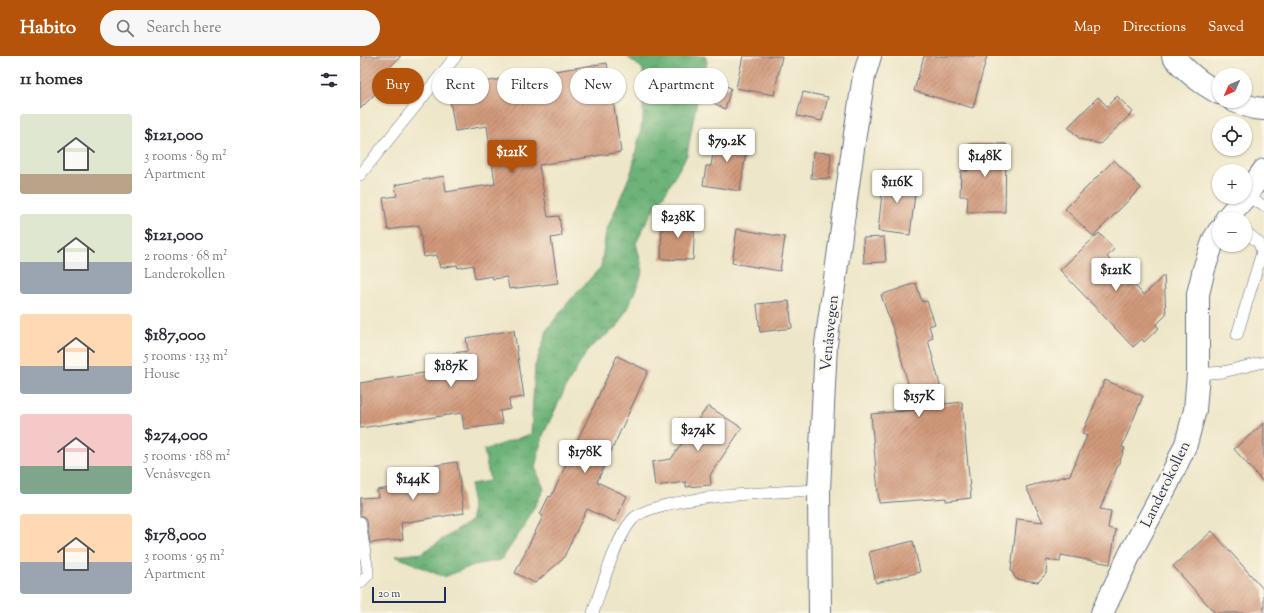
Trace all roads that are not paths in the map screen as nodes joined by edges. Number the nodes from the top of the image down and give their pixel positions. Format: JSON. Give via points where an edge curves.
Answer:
{"nodes":[{"id":1,"x":456,"y":56,"type":"edge"},
{"id":2,"x":870,"y":56,"type":"edge"},
{"id":3,"x":1173,"y":56,"type":"edge"},
{"id":4,"x":1212,"y":89,"type":"edge"},
{"id":5,"x":1252,"y":107,"type":"edge"},
{"id":6,"x":1264,"y":109,"type":"edge"},
{"id":7,"x":1264,"y":170,"type":"edge"},
{"id":8,"x":360,"y":175,"type":"edge"},
{"id":9,"x":1252,"y":195,"type":"edge"},
{"id":10,"x":1245,"y":204,"type":"edge"},
{"id":11,"x":1236,"y":212,"type":"edge"},
{"id":12,"x":1252,"y":238,"type":"edge"},
{"id":13,"x":1212,"y":245,"type":"edge"},
{"id":14,"x":1237,"y":335,"type":"dead end"},
{"id":15,"x":1264,"y":362,"type":"edge"},
{"id":16,"x":1198,"y":374,"type":"junction"},
{"id":17,"x":820,"y":490,"type":"junction"},
{"id":18,"x":360,"y":522,"type":"edge"},
{"id":19,"x":360,"y":583,"type":"edge"},
{"id":20,"x":593,"y":613,"type":"edge"},
{"id":21,"x":820,"y":613,"type":"edge"},
{"id":22,"x":1102,"y":613,"type":"edge"}],
"edges":[{"from":1,"to":8,"type":"lane"},
{"from":2,"to":17,"type":"street","name":"Venåsvegen","via":[[864,76],[855,134],[826,344]]},
{"from":3,"to":4,"type":"street","via":[[1184,69]]},
{"from":5,"to":6,"type":"street"},
{"from":7,"to":9,"type":"street","name":"Landerokollen"},
{"from":10,"to":11,"type":"street","name":"Landerokollen"},
{"from":12,"to":14,"type":"lane","via":[[1259,244],[1262,252]]},
{"from":13,"to":16,"type":"street","name":"Landerokollen","via":[[1198,294]]},
{"from":15,"to":16,"type":"lane","via":[[1223,372]]},
{"from":16,"to":22,"type":"street","name":"Landerokollen","via":[[1195,410],[1186,444],[1130,552]]},
{"from":17,"to":20,"type":"lane","via":[[724,496],[664,506],[640,514],[632,520],[617,546]]},
{"from":17,"to":21,"type":"street","name":"Venåsvegen"},
{"from":18,"to":19,"type":"lane","via":[[368,572]]}]}
